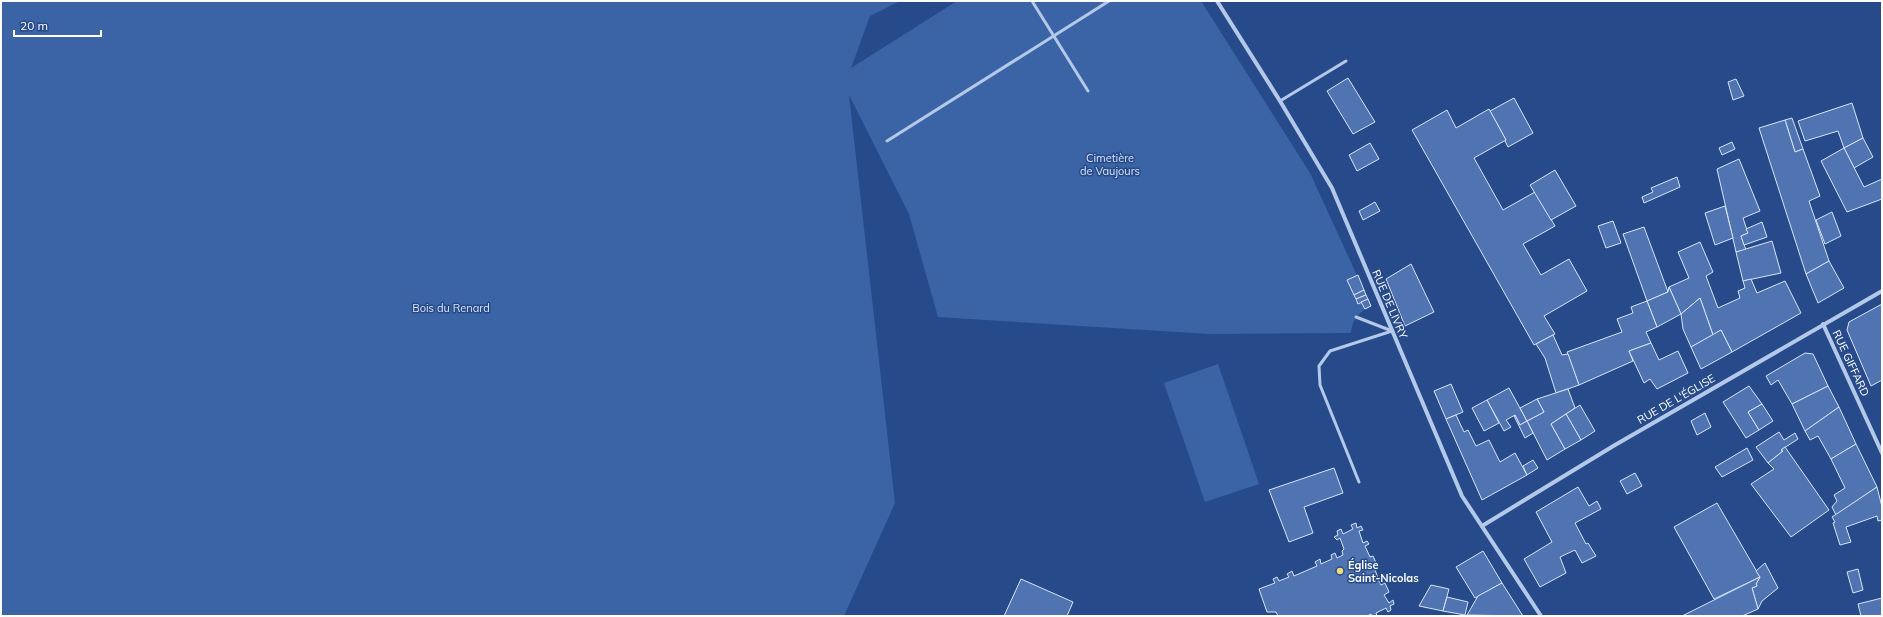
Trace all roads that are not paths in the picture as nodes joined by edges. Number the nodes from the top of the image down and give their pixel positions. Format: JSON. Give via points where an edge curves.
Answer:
{"nodes":[{"id":1,"x":1032,"y":1,"type":"edge"},
{"id":2,"x":1109,"y":1,"type":"edge"},
{"id":3,"x":1217,"y":1,"type":"edge"},
{"id":4,"x":1054,"y":36,"type":"junction"},
{"id":5,"x":1346,"y":61,"type":"dead end"},
{"id":6,"x":1088,"y":91,"type":"dead end"},
{"id":7,"x":1280,"y":100,"type":"junction"},
{"id":8,"x":887,"y":142,"type":"dead end"},
{"id":9,"x":1882,"y":291,"type":"edge"},
{"id":10,"x":1356,"y":317,"type":"dead end"},
{"id":11,"x":1823,"y":324,"type":"junction"},
{"id":12,"x":1392,"y":331,"type":"junction"},
{"id":13,"x":1882,"y":453,"type":"edge"},
{"id":14,"x":1358,"y":482,"type":"dead end"},
{"id":15,"x":1482,"y":526,"type":"junction"},
{"id":16,"x":1541,"y":616,"type":"edge"}],
"edges":[{"from":1,"to":4,"type":"lane"},
{"from":2,"to":4,"type":"lane"},
{"from":3,"to":7,"type":"street","name":"RUE DE LIVRY"},
{"from":4,"to":6,"type":"lane"},
{"from":4,"to":8,"type":"lane"},
{"from":5,"to":7,"type":"lane"},
{"from":7,"to":12,"type":"street","name":"RUE DE LIVRY","via":[[1332,188]]},
{"from":9,"to":11,"type":"street","name":"RUE DE L'ÉGLISE"},
{"from":10,"to":12,"type":"lane"},
{"from":11,"to":13,"type":"street","name":"RUE GIFFARD"},
{"from":11,"to":15,"type":"street","name":"RUE DE L'ÉGLISE"},
{"from":12,"to":14,"type":"lane","via":[[1330,351],[1319,366],[1320,385]]},
{"from":12,"to":15,"type":"street","name":"RUE DE LIVRY","via":[[1462,496]]},
{"from":15,"to":16,"type":"street","name":"RUE DE LIVRY"}]}
